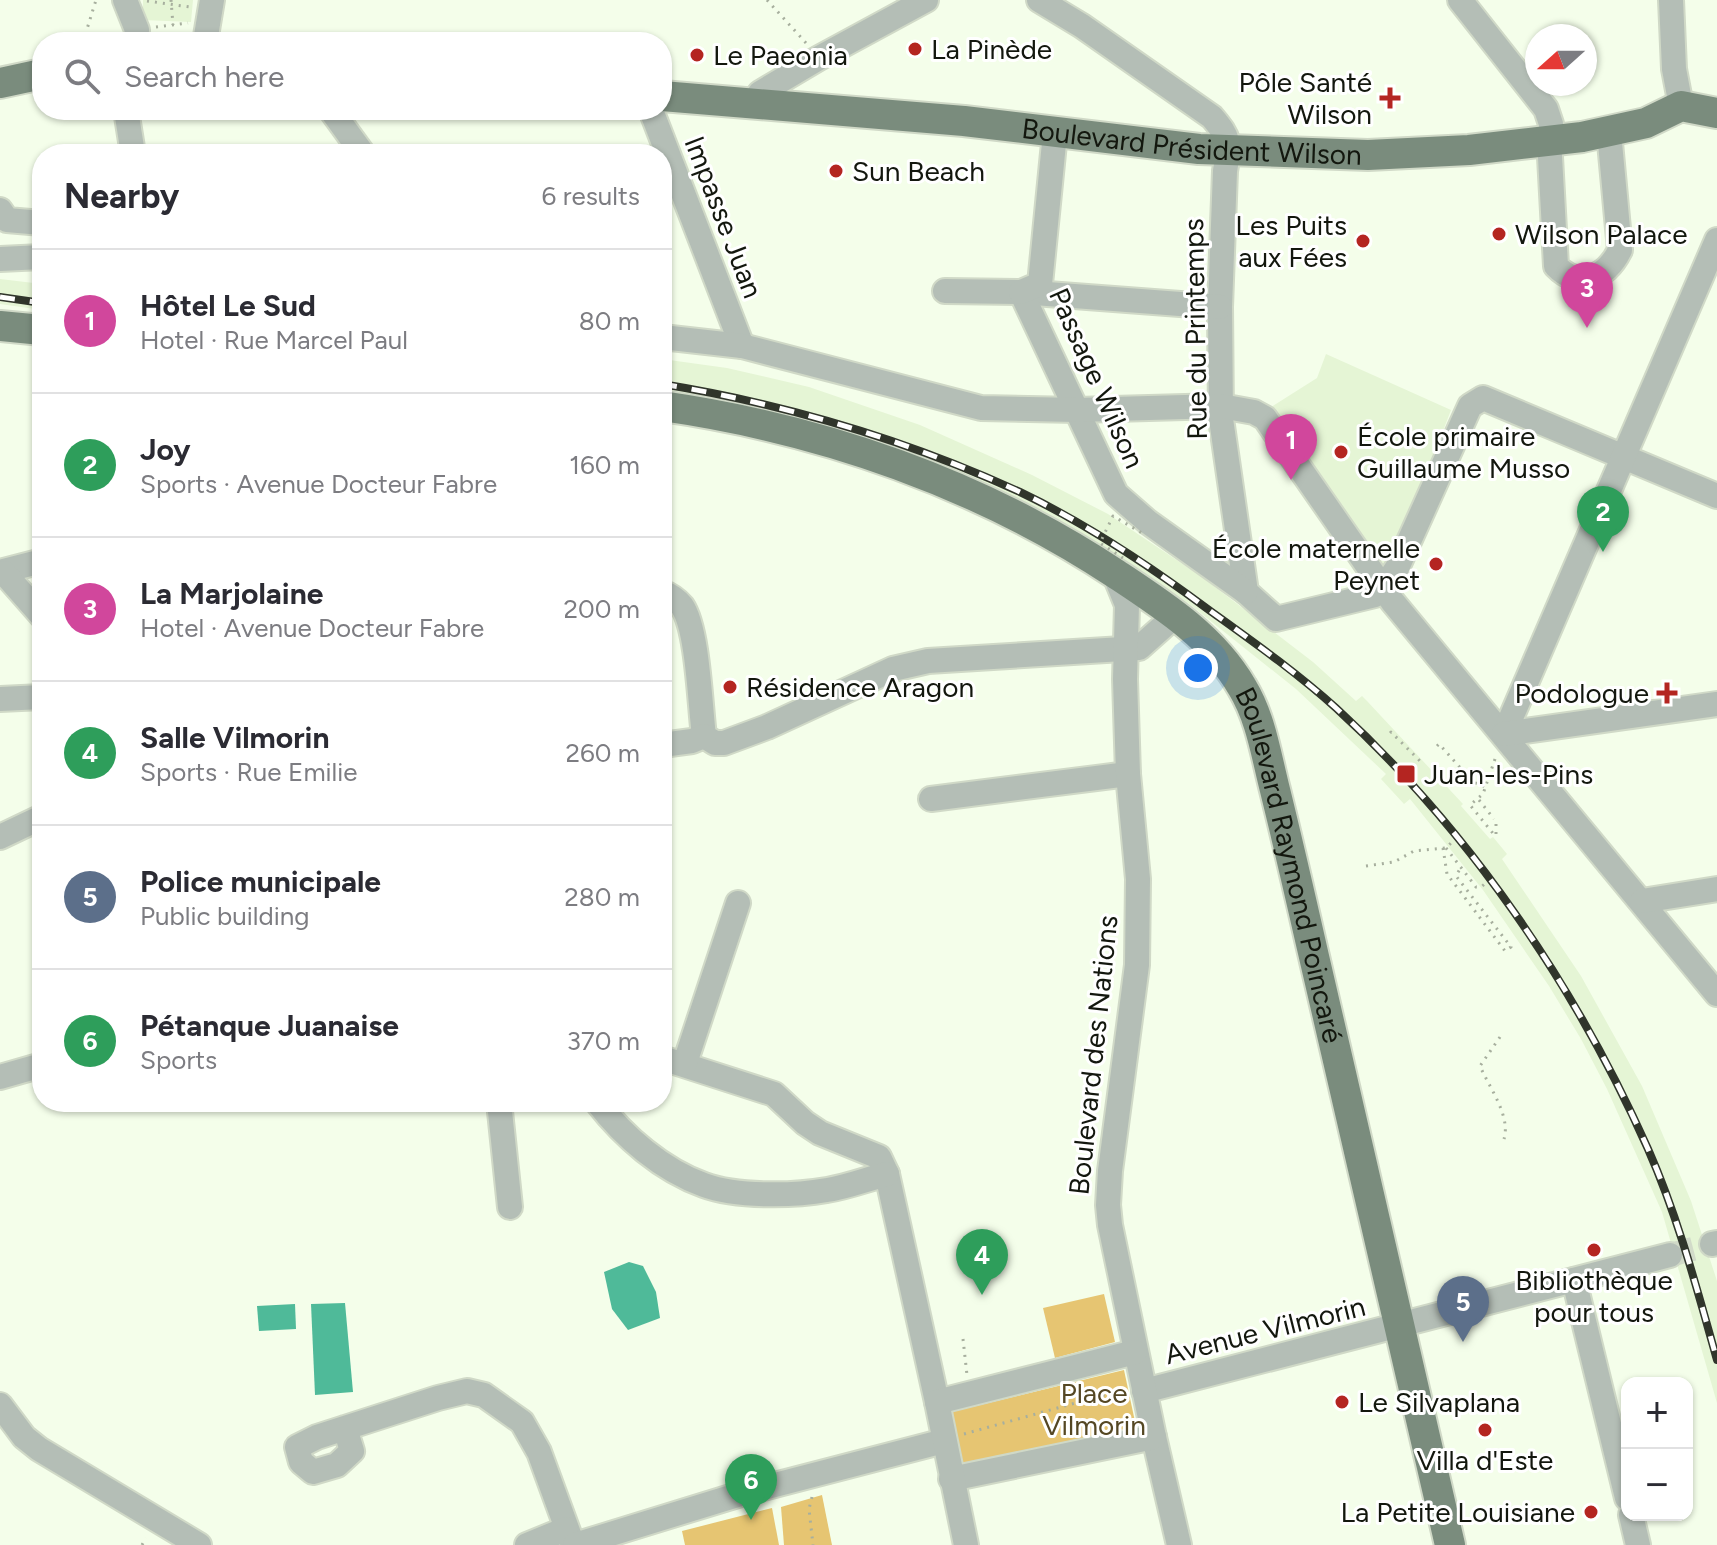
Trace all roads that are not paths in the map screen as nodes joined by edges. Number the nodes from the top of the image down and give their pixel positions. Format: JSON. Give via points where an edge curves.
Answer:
{"nodes":[{"id":1,"x":125,"y":0,"type":"edge"},
{"id":2,"x":212,"y":0,"type":"edge"},
{"id":3,"x":926,"y":0,"type":"edge"},
{"id":4,"x":1039,"y":0,"type":"edge"},
{"id":5,"x":1460,"y":0,"type":"edge"},
{"id":6,"x":1671,"y":0,"type":"edge"},
{"id":7,"x":123,"y":32,"type":"edge"},
{"id":8,"x":139,"y":32,"type":"edge"},
{"id":9,"x":200,"y":32,"type":"edge"},
{"id":10,"x":32,"y":76,"type":"edge"},
{"id":11,"x":0,"y":83,"type":"edge"},
{"id":12,"x":672,"y":97,"type":"edge"},
{"id":13,"x":754,"y":103,"type":"junction"},
{"id":14,"x":1681,"y":106,"type":"junction"},
{"id":15,"x":1717,"y":113,"type":"edge"},
{"id":16,"x":128,"y":120,"type":"edge"},
{"id":17,"x":338,"y":120,"type":"edge"},
{"id":18,"x":655,"y":120,"type":"edge"},
{"id":19,"x":1609,"y":132,"type":"junction"},
{"id":20,"x":1055,"y":133,"type":"junction"},
{"id":21,"x":1550,"y":140,"type":"junction"},
{"id":22,"x":131,"y":144,"type":"edge"},
{"id":23,"x":356,"y":144,"type":"edge"},
{"id":24,"x":664,"y":144,"type":"edge"},
{"id":25,"x":1229,"y":151,"type":"junction"},
{"id":26,"x":672,"y":164,"type":"edge"},
{"id":27,"x":0,"y":210,"type":"edge"},
{"id":28,"x":32,"y":222,"type":"edge"},
{"id":29,"x":1717,"y":240,"type":"edge"},
{"id":30,"x":32,"y":257,"type":"edge"},
{"id":31,"x":0,"y":259,"type":"edge"},
{"id":32,"x":945,"y":291,"type":"dead end"},
{"id":33,"x":1021,"y":292,"type":"junction"},
{"id":34,"x":1220,"y":307,"type":"junction"},
{"id":35,"x":32,"y":330,"type":"edge"},
{"id":36,"x":2,"y":332,"type":"edge"},
{"id":37,"x":672,"y":338,"type":"edge"},
{"id":38,"x":742,"y":346,"type":"junction"},
{"id":39,"x":1221,"y":406,"type":"junction"},
{"id":40,"x":672,"y":408,"type":"edge"},
{"id":41,"x":1077,"y":410,"type":"junction"},
{"id":42,"x":1623,"y":457,"type":"junction"},
{"id":43,"x":1717,"y":496,"type":"edge"},
{"id":44,"x":32,"y":564,"type":"edge"},
{"id":45,"x":1118,"y":565,"type":"junction"},
{"id":46,"x":2,"y":572,"type":"edge"},
{"id":47,"x":1383,"y":589,"type":"junction"},
{"id":48,"x":1246,"y":592,"type":"junction"},
{"id":49,"x":672,"y":595,"type":"edge"},
{"id":50,"x":32,"y":605,"type":"edge"},
{"id":51,"x":1176,"y":615,"type":"junction"},
{"id":52,"x":1126,"y":649,"type":"junction"},
{"id":53,"x":32,"y":697,"type":"edge"},
{"id":54,"x":0,"y":699,"type":"edge"},
{"id":55,"x":1717,"y":704,"type":"edge"},
{"id":56,"x":704,"y":736,"type":"junction"},
{"id":57,"x":672,"y":744,"type":"edge"},
{"id":58,"x":1499,"y":744,"type":"junction"},
{"id":59,"x":1128,"y":774,"type":"junction"},
{"id":60,"x":931,"y":799,"type":"dead end"},
{"id":61,"x":32,"y":822,"type":"edge"},
{"id":62,"x":0,"y":837,"type":"edge"},
{"id":63,"x":1717,"y":889,"type":"edge"},
{"id":64,"x":1642,"y":901,"type":"junction"},
{"id":65,"x":738,"y":903,"type":"dead end"},
{"id":66,"x":1717,"y":994,"type":"edge"},
{"id":67,"x":674,"y":1061,"type":"edge"},
{"id":68,"x":32,"y":1068,"type":"edge"},
{"id":69,"x":0,"y":1077,"type":"edge"},
{"id":70,"x":500,"y":1112,"type":"edge"},
{"id":71,"x":605,"y":1112,"type":"edge"},
{"id":72,"x":887,"y":1174,"type":"junction"},
{"id":73,"x":510,"y":1207,"type":"dead end"},
{"id":74,"x":1670,"y":1255,"type":"tunnel mouth"},
{"id":75,"x":1574,"y":1280,"type":"junction"},
{"id":76,"x":1401,"y":1327,"type":"junction"},
{"id":77,"x":1135,"y":1352,"type":"junction"},
{"id":78,"x":1136,"y":1390,"type":"junction"},
{"id":79,"x":937,"y":1402,"type":"junction"},
{"id":80,"x":0,"y":1405,"type":"edge"},
{"id":81,"x":345,"y":1428,"type":"dead end"},
{"id":82,"x":1154,"y":1437,"type":"junction"},
{"id":83,"x":952,"y":1438,"type":"junction"},
{"id":84,"x":1621,"y":1473,"type":"edge"},
{"id":85,"x":951,"y":1479,"type":"junction"},
{"id":86,"x":1632,"y":1521,"type":"edge"},
{"id":87,"x":652,"y":1534,"type":"edge"},
{"id":88,"x":571,"y":1540,"type":"edge"},
{"id":89,"x":199,"y":1545,"type":"edge"},
{"id":90,"x":527,"y":1545,"type":"edge"},
{"id":91,"x":966,"y":1545,"type":"edge"},
{"id":92,"x":1179,"y":1545,"type":"edge"},
{"id":93,"x":1450,"y":1545,"type":"edge"},
{"id":94,"x":1638,"y":1545,"type":"edge"}],
"edges":[{"from":1,"to":7,"type":"street"},
{"from":1,"to":8,"type":"street"},
{"from":2,"to":9,"type":"street"},
{"from":3,"to":13,"type":"street","via":[[760,93]]},
{"from":4,"to":25,"type":"street","via":[[1212,117],[1227,134]]},
{"from":5,"to":21,"type":"street","via":[[1546,109]]},
{"from":6,"to":14,"type":"street"},
{"from":10,"to":11,"type":"main road"},
{"from":12,"to":13,"type":"main road","name":"Boulevard Président Wilson"},
{"from":13,"to":20,"type":"main road","name":"Boulevard Président Wilson"},
{"from":14,"to":15,"type":"main road"},
{"from":14,"to":19,"type":"main road","name":"Boulevard Président Wilson","via":[[1646,123]]},
{"from":16,"to":22,"type":"street"},
{"from":17,"to":23,"type":"street"},
{"from":18,"to":24,"type":"street","name":"Impasse Juan"},
{"from":19,"to":21,"type":"main road","name":"Boulevard Président Wilson"},
{"from":19,"to":21,"type":"street","via":[[1620,250],[1596,276],[1581,281],[1556,266]]},
{"from":20,"to":25,"type":"main road","name":"Boulevard Président Wilson"},
{"from":20,"to":33,"type":"street","name":"Passage Wilson","via":[[1040,284]]},
{"from":21,"to":25,"type":"main road","name":"Boulevard Président Wilson","via":[[1368,155]]},
{"from":25,"to":34,"type":"street","name":"Rue du Printemps"},
{"from":26,"to":38,"type":"street","name":"Impasse Juan"},
{"from":27,"to":28,"type":"street","via":[[7,220]]},
{"from":29,"to":42,"type":"street"},
{"from":30,"to":31,"type":"street"},
{"from":32,"to":33,"type":"street"},
{"from":33,"to":34,"type":"street"},
{"from":33,"to":41,"type":"street","name":"Passage Wilson"},
{"from":34,"to":39,"type":"street","name":"Rue du Printemps"},
{"from":35,"to":36,"type":"main road"},
{"from":37,"to":38,"type":"street"},
{"from":38,"to":41,"type":"street","via":[[981,408]]},
{"from":39,"to":41,"type":"street"},
{"from":39,"to":47,"type":"street","via":[[1265,418]]},
{"from":39,"to":48,"type":"street","name":"Rue du Printemps"},
{"from":40,"to":45,"type":"main road","name":"Boulevard Raymond Poincaré","via":[[877,456],[949,484]]},
{"from":41,"to":48,"type":"street","name":"Passage Wilson","via":[[1116,494]]},
{"from":42,"to":43,"type":"street"},
{"from":42,"to":47,"type":"street","via":[[1483,398],[1470,406]]},
{"from":42,"to":58,"type":"street"},
{"from":44,"to":46,"type":"street"},
{"from":45,"to":51,"type":"main road","name":"Boulevard Raymond Poincaré"},
{"from":45,"to":52,"type":"street","name":"Boulevard des Nations","via":[[1127,605]]},
{"from":46,"to":50,"type":"street"},
{"from":47,"to":48,"type":"street","via":[[1276,619]]},
{"from":47,"to":58,"type":"street"},
{"from":49,"to":56,"type":"street","via":[[687,616]]},
{"from":51,"to":52,"type":"street","via":[[1139,648]]},
{"from":51,"to":76,"type":"main road","name":"Boulevard Raymond Poincaré","via":[[1243,687],[1259,725]]},
{"from":52,"to":56,"type":"street","via":[[928,661],[893,669],[724,743]]},
{"from":52,"to":59,"type":"street","name":"Boulevard des Nations"},
{"from":53,"to":54,"type":"street"},
{"from":55,"to":58,"type":"street"},
{"from":56,"to":57,"type":"street"},
{"from":58,"to":64,"type":"street"},
{"from":59,"to":60,"type":"street"},
{"from":59,"to":77,"type":"street","name":"Boulevard des Nations","via":[[1138,879],[1137,965],[1108,1205]]},
{"from":61,"to":62,"type":"street"},
{"from":63,"to":64,"type":"street"},
{"from":64,"to":66,"type":"street"},
{"from":65,"to":67,"type":"street"},
{"from":67,"to":72,"type":"street","via":[[774,1094],[820,1133],[879,1157]]},
{"from":68,"to":69,"type":"street"},
{"from":70,"to":73,"type":"street"},
{"from":71,"to":72,"type":"street","via":[[655,1159],[704,1185],[763,1195],[827,1190]]},
{"from":72,"to":79,"type":"street"},
{"from":74,"to":75,"type":"street","name":"Avenue Vilmorin"},
{"from":75,"to":76,"type":"street","name":"Avenue Vilmorin"},
{"from":75,"to":84,"type":"street"},
{"from":76,"to":78,"type":"street","name":"Avenue Vilmorin"},
{"from":76,"to":93,"type":"main road","name":"Boulevard Raymond Poincaré"},
{"from":77,"to":78,"type":"street"},
{"from":77,"to":79,"type":"street"},
{"from":78,"to":82,"type":"street"},
{"from":79,"to":83,"type":"street"},
{"from":80,"to":89,"type":"street","via":[[39,1449]]},
{"from":81,"to":88,"type":"street","via":[[452,1394],[484,1395],[522,1422],[539,1452]]},
{"from":82,"to":85,"type":"street"},
{"from":82,"to":92,"type":"street"},
{"from":83,"to":85,"type":"street"},
{"from":83,"to":87,"type":"street","via":[[779,1484]]},
{"from":85,"to":91,"type":"street"},
{"from":86,"to":94,"type":"street"},
{"from":87,"to":88,"type":"street"},
{"from":88,"to":90,"type":"street"}]}
